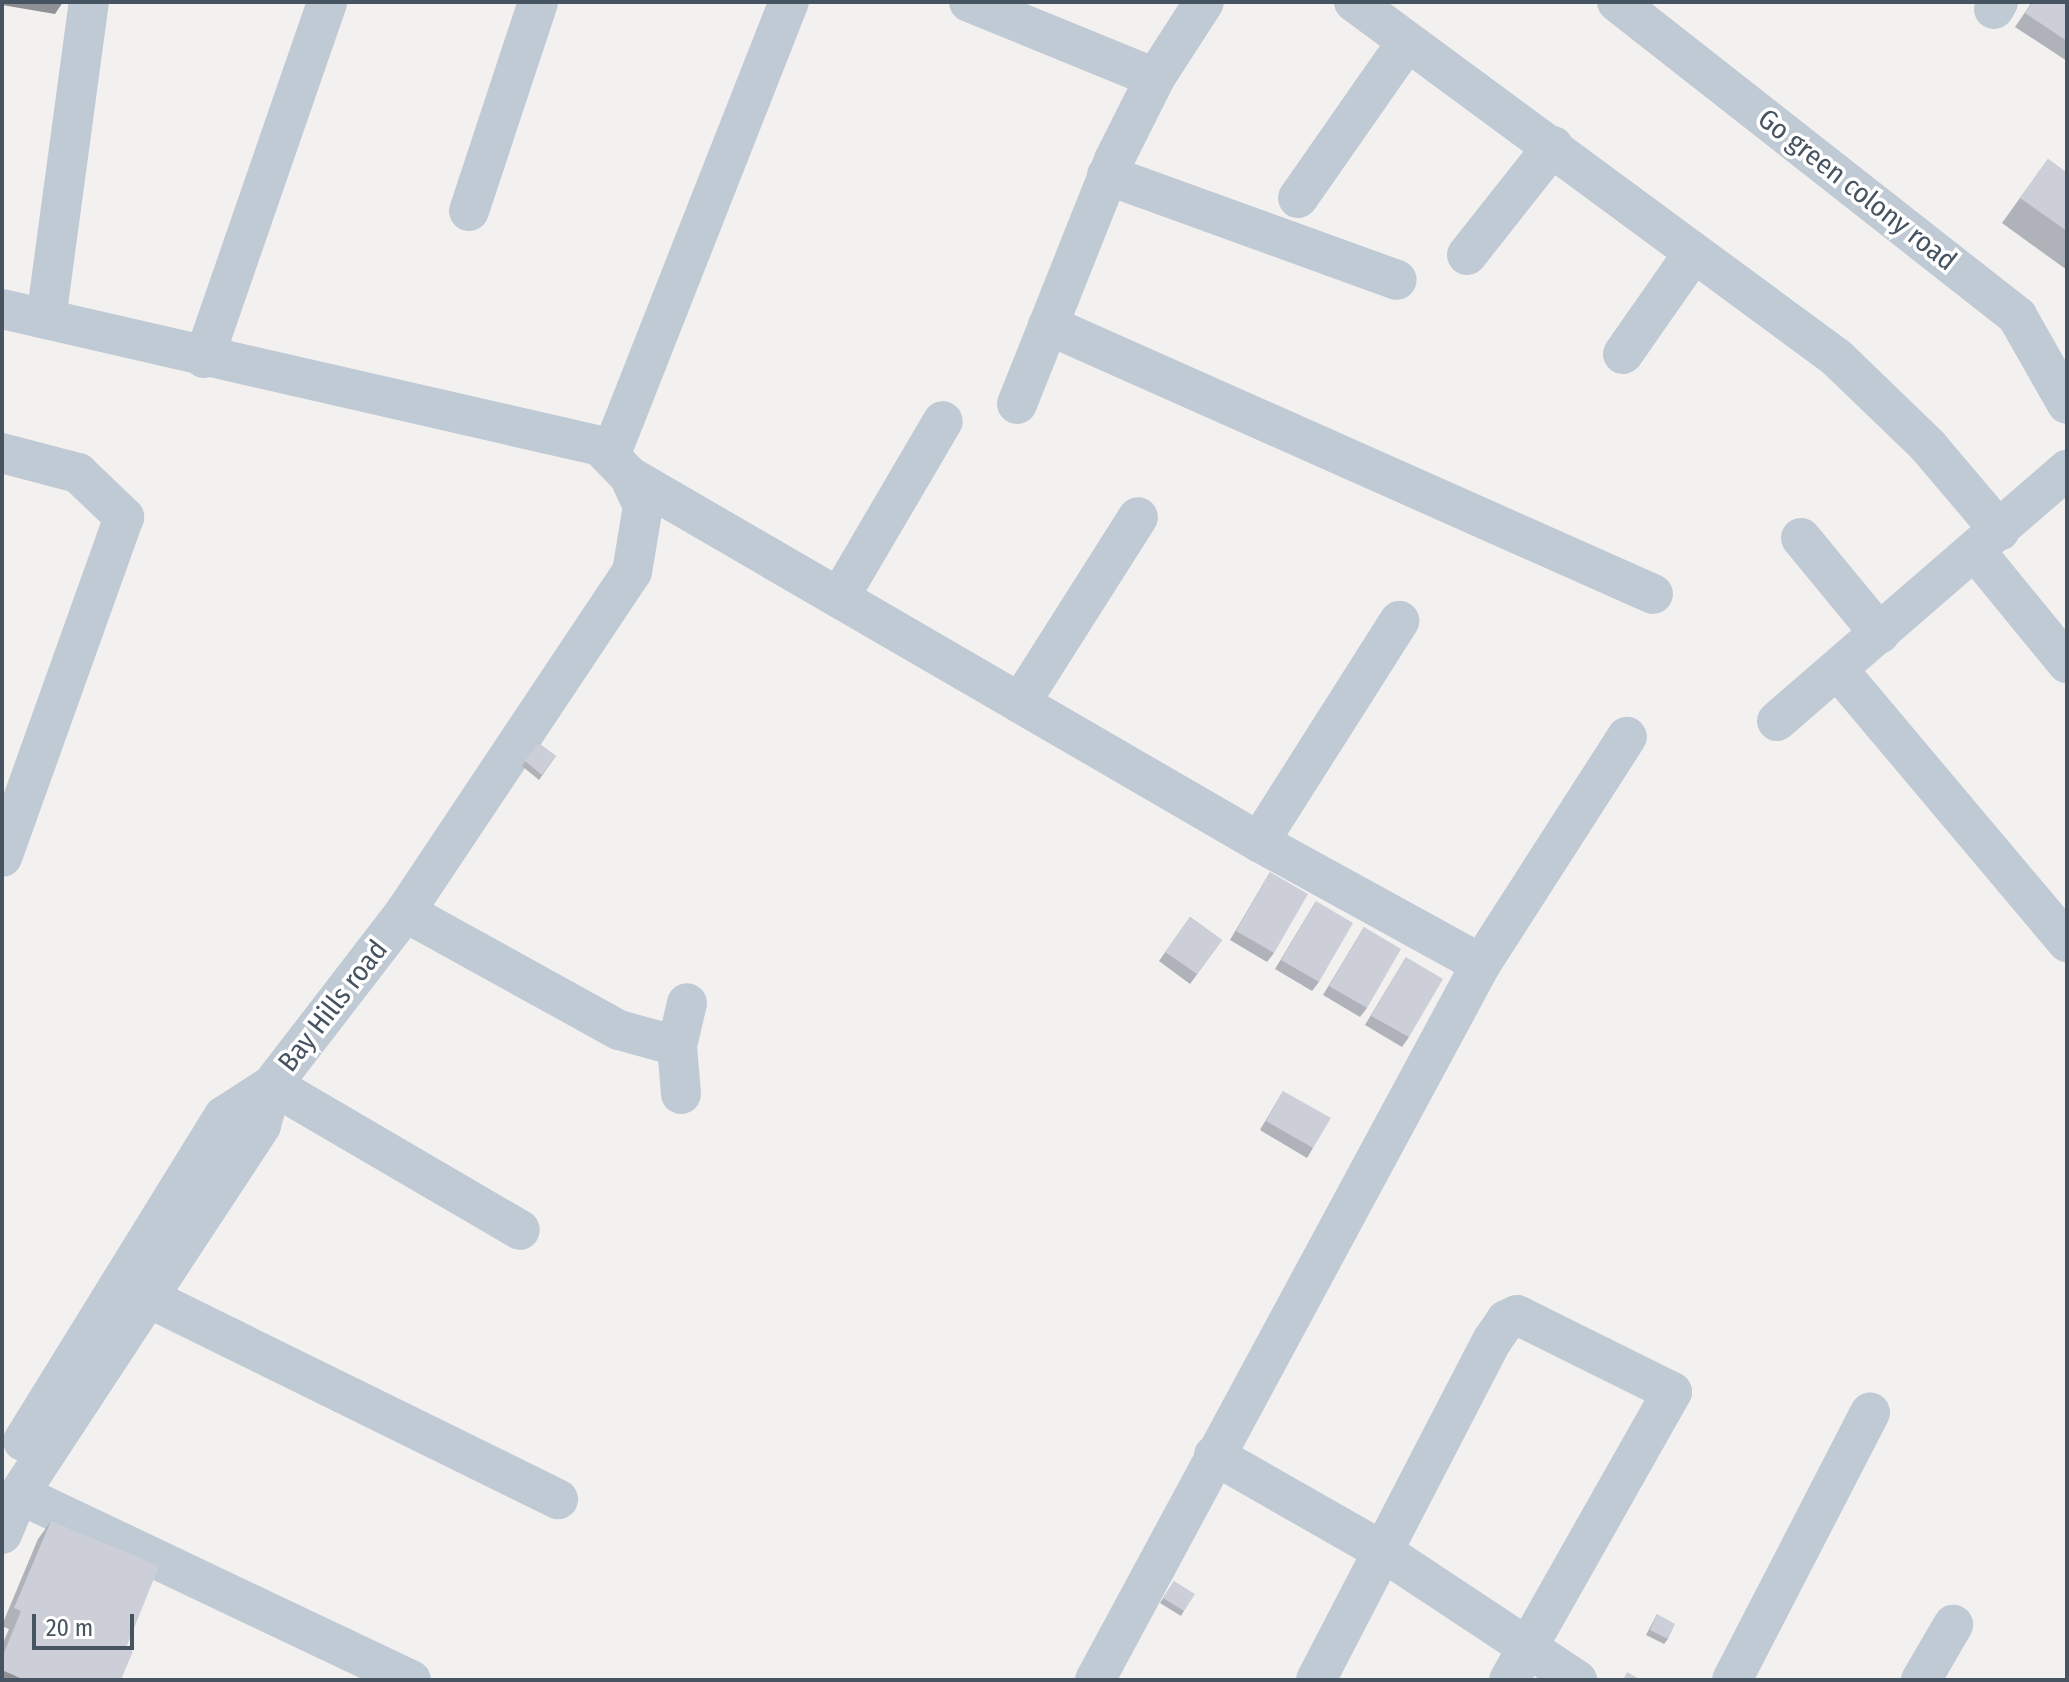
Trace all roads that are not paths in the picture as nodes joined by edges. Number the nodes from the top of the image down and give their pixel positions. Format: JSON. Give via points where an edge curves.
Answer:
{"nodes":[{"id":1,"x":89,"y":2,"type":"edge"},
{"id":2,"x":327,"y":2,"type":"edge"},
{"id":3,"x":538,"y":2,"type":"edge"},
{"id":4,"x":789,"y":2,"type":"edge"},
{"id":5,"x":969,"y":2,"type":"edge"},
{"id":6,"x":1204,"y":2,"type":"edge"},
{"id":7,"x":1354,"y":2,"type":"edge"},
{"id":8,"x":1617,"y":2,"type":"edge"},
{"id":9,"x":1406,"y":43,"type":"junction"},
{"id":10,"x":1155,"y":78,"type":"junction"},
{"id":11,"x":1553,"y":146,"type":"junction"},
{"id":12,"x":1107,"y":175,"type":"junction"},
{"id":13,"x":1298,"y":198,"type":"dead end"},
{"id":14,"x":469,"y":211,"type":"dead end"},
{"id":15,"x":1467,"y":255,"type":"dead end"},
{"id":16,"x":1692,"y":255,"type":"junction"},
{"id":17,"x":1397,"y":280,"type":"dead end"},
{"id":18,"x":2,"y":309,"type":"edge"},
{"id":19,"x":46,"y":319,"type":"junction"},
{"id":20,"x":1048,"y":325,"type":"junction"},
{"id":21,"x":1623,"y":354,"type":"dead end"},
{"id":22,"x":204,"y":358,"type":"junction"},
{"id":23,"x":1017,"y":404,"type":"dead end"},
{"id":24,"x":2067,"y":404,"type":"edge"},
{"id":25,"x":943,"y":421,"type":"dead end"},
{"id":26,"x":2,"y":453,"type":"edge"},
{"id":27,"x":619,"y":466,"type":"junction"},
{"id":28,"x":2067,"y":470,"type":"edge"},
{"id":29,"x":1138,"y":517,"type":"dead end"},
{"id":30,"x":1801,"y":538,"type":"dead end"},
{"id":31,"x":1988,"y":541,"type":"junction"},
{"id":32,"x":1653,"y":594,"type":"dead end"},
{"id":33,"x":839,"y":598,"type":"junction"},
{"id":34,"x":1399,"y":621,"type":"dead end"},
{"id":35,"x":1880,"y":634,"type":"junction"},
{"id":36,"x":2067,"y":663,"type":"edge"},
{"id":37,"x":1838,"y":670,"type":"junction"},
{"id":38,"x":1020,"y":703,"type":"junction"},
{"id":39,"x":1777,"y":721,"type":"dead end"},
{"id":40,"x":1627,"y":737,"type":"dead end"},
{"id":41,"x":1259,"y":842,"type":"junction"},
{"id":42,"x":2,"y":857,"type":"edge"},
{"id":43,"x":405,"y":912,"type":"junction"},
{"id":44,"x":2067,"y":942,"type":"edge"},
{"id":45,"x":1481,"y":964,"type":"junction"},
{"id":46,"x":687,"y":1003,"type":"dead end"},
{"id":47,"x":677,"y":1046,"type":"junction"},
{"id":48,"x":272,"y":1085,"type":"junction"},
{"id":49,"x":681,"y":1094,"type":"dead end"},
{"id":50,"x":520,"y":1230,"type":"dead end"},
{"id":51,"x":149,"y":1298,"type":"junction"},
{"id":52,"x":1870,"y":1413,"type":"dead end"},
{"id":53,"x":1214,"y":1455,"type":"junction"},
{"id":54,"x":10,"y":1485,"type":"edge"},
{"id":55,"x":558,"y":1499,"type":"dead end"},
{"id":56,"x":2,"y":1534,"type":"edge"},
{"id":57,"x":1382,"y":1551,"type":"junction"},
{"id":58,"x":1953,"y":1625,"type":"dead end"},
{"id":59,"x":1528,"y":1644,"type":"junction"},
{"id":60,"x":411,"y":1680,"type":"edge"},
{"id":61,"x":1095,"y":1680,"type":"edge"},
{"id":62,"x":1316,"y":1680,"type":"edge"},
{"id":63,"x":1509,"y":1680,"type":"edge"},
{"id":64,"x":1577,"y":1680,"type":"edge"},
{"id":65,"x":1732,"y":1680,"type":"edge"},
{"id":66,"x":1921,"y":1680,"type":"edge"}],
"edges":[{"from":1,"to":19,"type":"street"},
{"from":2,"to":22,"type":"street"},
{"from":3,"to":14,"type":"street"},
{"from":4,"to":27,"type":"street"},
{"from":5,"to":10,"type":"street"},
{"from":6,"to":10,"type":"street"},
{"from":7,"to":9,"type":"street"},
{"from":8,"to":24,"type":"street","name":"Go green colony road","via":[[2017,316]]},
{"from":9,"to":11,"type":"street"},
{"from":9,"to":13,"type":"street"},
{"from":10,"to":12,"type":"street"},
{"from":11,"to":15,"type":"street"},
{"from":11,"to":16,"type":"street"},
{"from":12,"to":17,"type":"street"},
{"from":12,"to":20,"type":"street"},
{"from":16,"to":21,"type":"street"},
{"from":16,"to":31,"type":"street","via":[[1837,358],[1928,446]]},
{"from":18,"to":19,"type":"street"},
{"from":19,"to":22,"type":"street"},
{"from":20,"to":23,"type":"street"},
{"from":20,"to":32,"type":"street"},
{"from":22,"to":27,"type":"street","via":[[567,437],[600,446]]},
{"from":25,"to":33,"type":"street"},
{"from":26,"to":42,"type":"street","via":[[78,473],[124,517]]},
{"from":27,"to":33,"type":"street"},
{"from":27,"to":43,"type":"street","name":"Bay Hills road","via":[[643,506],[632,572]]},
{"from":28,"to":31,"type":"street"},
{"from":29,"to":38,"type":"street"},
{"from":30,"to":35,"type":"street"},
{"from":31,"to":35,"type":"street"},
{"from":31,"to":36,"type":"street"},
{"from":33,"to":38,"type":"street"},
{"from":34,"to":41,"type":"street"},
{"from":35,"to":37,"type":"street"},
{"from":37,"to":39,"type":"street"},
{"from":37,"to":44,"type":"street"},
{"from":38,"to":41,"type":"street"},
{"from":40,"to":45,"type":"street"},
{"from":41,"to":45,"type":"street"},
{"from":43,"to":47,"type":"street","via":[[619,1030]]},
{"from":43,"to":48,"type":"street","name":"Bay Hills road"},
{"from":45,"to":53,"type":"street"},
{"from":46,"to":47,"type":"street"},
{"from":47,"to":49,"type":"street"},
{"from":48,"to":50,"type":"street"},
{"from":48,"to":51,"type":"street","name":"Bay Hills road","via":[[261,1125]]},
{"from":48,"to":54,"type":"street","via":[[224,1116]]},
{"from":51,"to":54,"type":"street","name":"Bay Hills road"},
{"from":51,"to":55,"type":"street"},
{"from":52,"to":65,"type":"street"},
{"from":53,"to":57,"type":"street"},
{"from":53,"to":61,"type":"street"},
{"from":54,"to":56,"type":"street","name":"Bay Hills road"},
{"from":54,"to":60,"type":"street"},
{"from":57,"to":59,"type":"street"},
{"from":57,"to":59,"type":"street","via":[[1506,1320],[1517,1315],[1672,1392]]},
{"from":57,"to":62,"type":"street"},
{"from":58,"to":66,"type":"street"},
{"from":59,"to":63,"type":"street"},
{"from":59,"to":64,"type":"street"}]}
